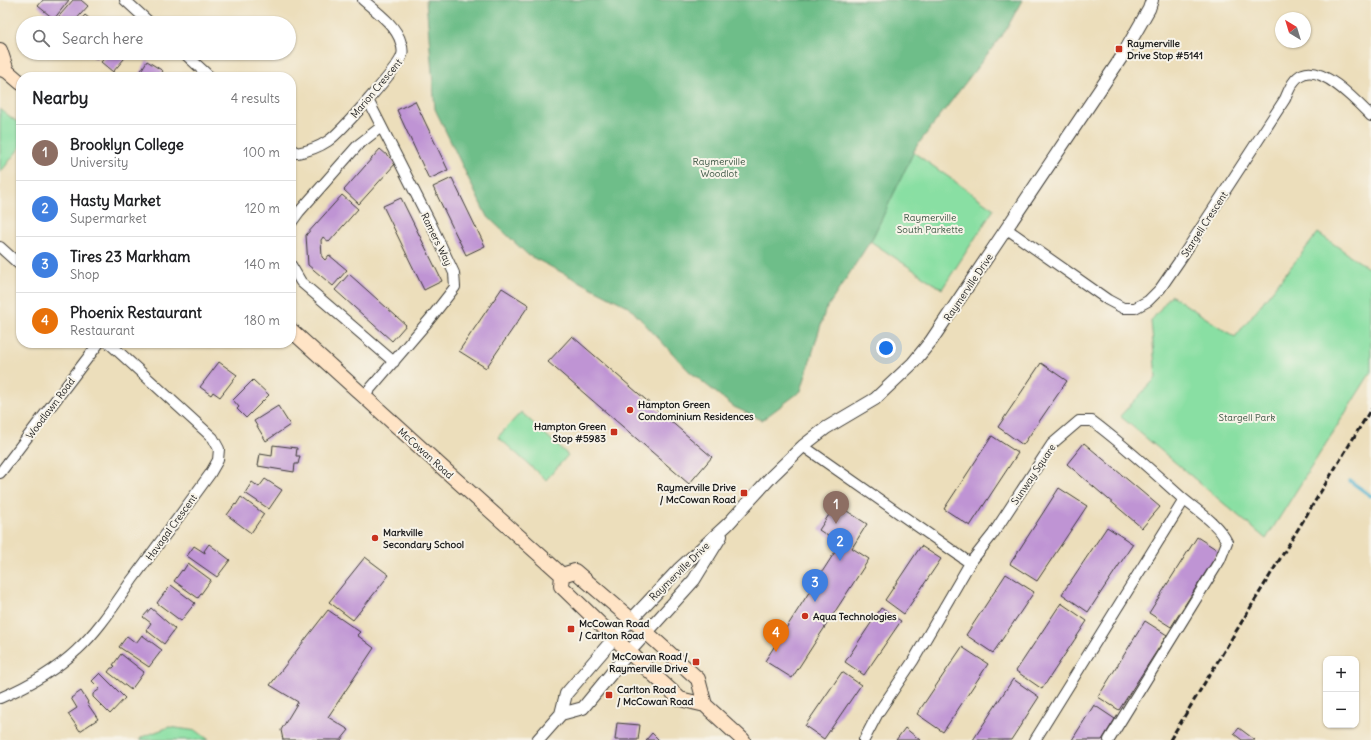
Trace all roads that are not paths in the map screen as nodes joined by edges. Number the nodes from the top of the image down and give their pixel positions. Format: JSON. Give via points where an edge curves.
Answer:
{"nodes":[{"id":1,"x":125,"y":0,"type":"edge"},
{"id":2,"x":363,"y":0,"type":"edge"},
{"id":3,"x":1152,"y":0,"type":"edge"},
{"id":4,"x":142,"y":16,"type":"edge"},
{"id":5,"x":0,"y":50,"type":"edge"},
{"id":6,"x":192,"y":60,"type":"edge"},
{"id":7,"x":4,"y":70,"type":"edge"},
{"id":8,"x":205,"y":72,"type":"edge"},
{"id":9,"x":16,"y":79,"type":"edge"},
{"id":10,"x":368,"y":100,"type":"junction"},
{"id":11,"x":1371,"y":116,"type":"edge"},
{"id":12,"x":382,"y":127,"type":"junction"},
{"id":13,"x":296,"y":152,"type":"edge"},
{"id":14,"x":296,"y":217,"type":"edge"},
{"id":15,"x":1007,"y":229,"type":"junction"},
{"id":16,"x":0,"y":247,"type":"edge"},
{"id":17,"x":16,"y":261,"type":"edge"},
{"id":18,"x":296,"y":274,"type":"edge"},
{"id":19,"x":296,"y":335,"type":"edge"},
{"id":20,"x":95,"y":348,"type":"edge"},
{"id":21,"x":114,"y":348,"type":"edge"},
{"id":22,"x":394,"y":362,"type":"junction"},
{"id":23,"x":364,"y":396,"type":"junction"},
{"id":24,"x":803,"y":446,"type":"junction"},
{"id":25,"x":0,"y":473,"type":"edge"},
{"id":26,"x":1184,"y":500,"type":"junction"},
{"id":27,"x":728,"y":524,"type":"junction"},
{"id":28,"x":970,"y":563,"type":"junction"},
{"id":29,"x":562,"y":575,"type":"junction"},
{"id":30,"x":631,"y":619,"type":"junction"},
{"id":31,"x":646,"y":632,"type":"junction"},
{"id":32,"x":615,"y":637,"type":"junction"},
{"id":33,"x":629,"y":652,"type":"junction"},
{"id":34,"x":0,"y":698,"type":"edge"},
{"id":35,"x":705,"y":705,"type":"junction"},
{"id":36,"x":561,"y":714,"type":"junction"},
{"id":37,"x":538,"y":740,"type":"edge"},
{"id":38,"x":743,"y":740,"type":"edge"},
{"id":39,"x":864,"y":740,"type":"edge"},
{"id":40,"x":1035,"y":740,"type":"edge"},
{"id":41,"x":1109,"y":740,"type":"edge"}],
"edges":[{"from":1,"to":4,"type":"street"},
{"from":2,"to":10,"type":"street","name":"Marion Crescent","via":[[387,21],[402,43],[402,56]]},
{"from":3,"to":15,"type":"street","name":"Raymerville Drive","via":[[1121,58]]},
{"from":5,"to":7,"type":"main road"},
{"from":6,"to":8,"type":"street"},
{"from":7,"to":9,"type":"main road"},
{"from":10,"to":12,"type":"street","name":"Ramers Way"},
{"from":10,"to":13,"type":"street","name":"Marion Crescent","via":[[329,140],[310,151]]},
{"from":11,"to":15,"type":"street","name":"Stargell Crescent","via":[[1328,78],[1303,74],[1296,79],[1164,283],[1148,301],[1135,308],[1123,308],[1108,300]]},
{"from":12,"to":14,"type":"street","via":[[358,145]]},
{"from":12,"to":22,"type":"street","name":"Ramers Way","via":[[454,273],[455,287]]},
{"from":15,"to":24,"type":"street","name":"Raymerville Drive","via":[[931,341],[913,363],[875,399],[826,428]]},
{"from":16,"to":17,"type":"street"},
{"from":18,"to":22,"type":"street","via":[[301,282]]},
{"from":19,"to":23,"type":"main road","name":"McCowan Road"},
{"from":20,"to":25,"type":"street","name":"Woodlawn Road"},
{"from":21,"to":34,"type":"street","name":"Havagal Crescent","via":[[213,438],[219,449],[218,460],[102,622],[78,649],[37,680]]},
{"from":22,"to":23,"type":"street","name":"Ramers Way"},
{"from":23,"to":29,"type":"main road","name":"McCowan Road"},
{"from":24,"to":27,"type":"street","name":"Raymerville Drive"},
{"from":24,"to":28,"type":"street"},
{"from":26,"to":28,"type":"street","name":"Sunway Square","via":[[1092,421],[1079,421],[1052,444],[993,534]]},
{"from":26,"to":40,"type":"street"},
{"from":26,"to":41,"type":"street","name":"Sunway Square","via":[[1212,522],[1227,542],[1220,560]]},
{"from":27,"to":30,"type":"street","name":"Raymerville Drive","via":[[678,570]]},
{"from":27,"to":31,"type":"street","name":"Raymerville Drive","via":[[694,580]]},
{"from":28,"to":39,"type":"street","name":"Sunway Square"},
{"from":29,"to":30,"type":"main road","via":[[575,571]]},
{"from":29,"to":32,"type":"main road","via":[[561,586]]},
{"from":30,"to":31,"type":"main road"},
{"from":30,"to":32,"type":"street","name":"Raymerville Drive"},
{"from":31,"to":33,"type":"street","name":"Raymerville Drive"},
{"from":31,"to":35,"type":"main road","via":[[698,679]]},
{"from":32,"to":33,"type":"main road"},
{"from":32,"to":36,"type":"street","name":"Raymerville Drive","via":[[566,694]]},
{"from":33,"to":35,"type":"main road","via":[[680,699]]},
{"from":33,"to":36,"type":"street","name":"Raymerville Drive","via":[[583,708]]},
{"from":35,"to":38,"type":"main road"},
{"from":36,"to":37,"type":"street"}]}
